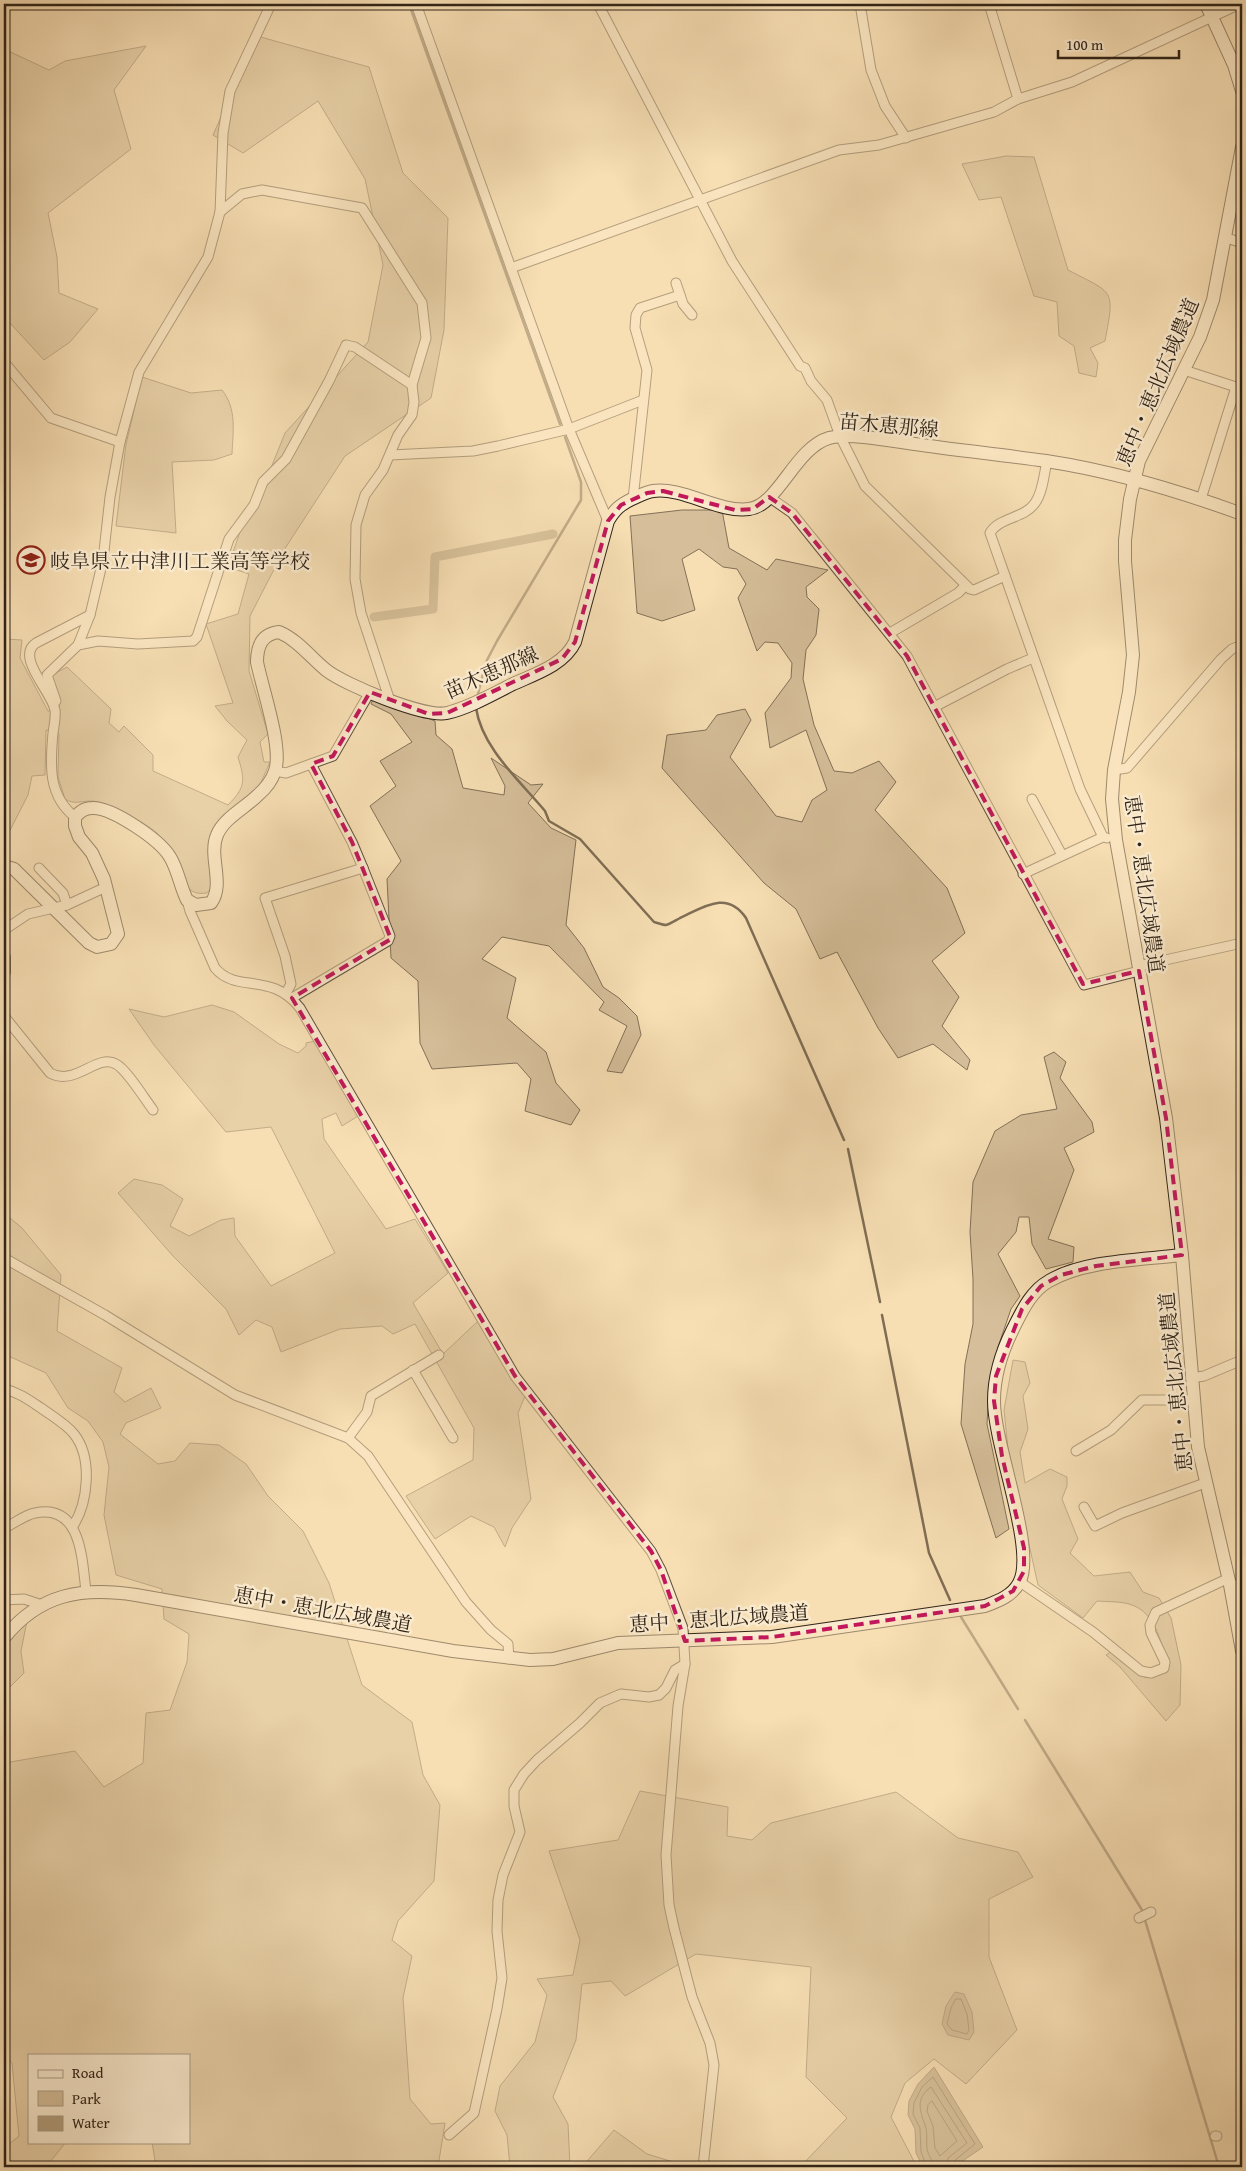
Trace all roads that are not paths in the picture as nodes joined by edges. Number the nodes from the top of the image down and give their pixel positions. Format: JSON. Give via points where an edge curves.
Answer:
{"nodes":[{"id":1,"x":271,"y":4,"type":"edge"},
{"id":2,"x":416,"y":4,"type":"edge"},
{"id":3,"x":598,"y":4,"type":"edge"},
{"id":4,"x":860,"y":4,"type":"edge"},
{"id":5,"x":989,"y":4,"type":"edge"},
{"id":6,"x":1206,"y":4,"type":"edge"},
{"id":7,"x":1240,"y":4,"type":"edge"},
{"id":8,"x":1212,"y":17,"type":"junction"},
{"id":9,"x":1242,"y":91,"type":"edge"},
{"id":10,"x":1018,"y":99,"type":"junction"},
{"id":11,"x":906,"y":138,"type":"junction"},
{"id":12,"x":1242,"y":147,"type":"edge"},
{"id":13,"x":700,"y":198,"type":"junction"},
{"id":14,"x":220,"y":212,"type":"junction"},
{"id":15,"x":1227,"y":238,"type":"junction"},
{"id":16,"x":1242,"y":243,"type":"edge"},
{"id":17,"x":511,"y":268,"type":"junction"},
{"id":18,"x":676,"y":283,"type":"dead end"},
{"id":19,"x":680,"y":295,"type":"junction"},
{"id":20,"x":692,"y":315,"type":"dead end"},
{"id":21,"x":4,"y":362,"type":"edge"},
{"id":22,"x":1184,"y":370,"type":"junction"},
{"id":23,"x":412,"y":384,"type":"junction"},
{"id":24,"x":643,"y":400,"type":"junction"},
{"id":25,"x":569,"y":429,"type":"junction"},
{"id":26,"x":840,"y":436,"type":"junction"},
{"id":27,"x":120,"y":442,"type":"junction"},
{"id":28,"x":390,"y":455,"type":"junction"},
{"id":29,"x":1047,"y":461,"type":"junction"},
{"id":30,"x":1135,"y":480,"type":"junction"},
{"id":31,"x":769,"y":497,"type":"junction"},
{"id":32,"x":633,"y":499,"type":"junction"},
{"id":33,"x":1200,"y":499,"type":"junction"},
{"id":34,"x":1242,"y":514,"type":"edge"},
{"id":35,"x":608,"y":521,"type":"junction"},
{"id":36,"x":1006,"y":576,"type":"junction"},
{"id":37,"x":965,"y":586,"type":"junction"},
{"id":38,"x":90,"y":616,"type":"junction"},
{"id":39,"x":890,"y":633,"type":"junction"},
{"id":40,"x":78,"y":645,"type":"junction"},
{"id":41,"x":1242,"y":645,"type":"edge"},
{"id":42,"x":1033,"y":658,"type":"junction"},
{"id":43,"x":370,"y":692,"type":"junction"},
{"id":44,"x":390,"y":701,"type":"junction"},
{"id":45,"x":936,"y":706,"type":"junction"},
{"id":46,"x":55,"y":712,"type":"junction"},
{"id":47,"x":311,"y":764,"type":"junction"},
{"id":48,"x":1114,"y":770,"type":"junction"},
{"id":49,"x":275,"y":771,"type":"junction"},
{"id":50,"x":1032,"y":799,"type":"dead end"},
{"id":51,"x":75,"y":817,"type":"junction"},
{"id":52,"x":1103,"y":837,"type":"junction"},
{"id":53,"x":1116,"y":840,"type":"junction"},
{"id":54,"x":1062,"y":855,"type":"junction"},
{"id":55,"x":4,"y":866,"type":"edge"},
{"id":56,"x":38,"y":868,"type":"dead end"},
{"id":57,"x":363,"y":868,"type":"junction"},
{"id":58,"x":1023,"y":874,"type":"junction"},
{"id":59,"x":106,"y":887,"type":"junction"},
{"id":60,"x":188,"y":900,"type":"junction"},
{"id":61,"x":67,"y":905,"type":"junction"},
{"id":62,"x":54,"y":908,"type":"junction"},
{"id":63,"x":4,"y":930,"type":"edge"},
{"id":64,"x":1242,"y":943,"type":"edge"},
{"id":65,"x":4,"y":958,"type":"edge"},
{"id":66,"x":1138,"y":969,"type":"junction"},
{"id":67,"x":4,"y":972,"type":"edge"},
{"id":68,"x":289,"y":995,"type":"junction"},
{"id":69,"x":4,"y":1016,"type":"edge"},
{"id":70,"x":153,"y":1110,"type":"dead end"},
{"id":71,"x":1182,"y":1255,"type":"junction"},
{"id":72,"x":4,"y":1258,"type":"edge"},
{"id":73,"x":439,"y":1355,"type":"dead end"},
{"id":74,"x":1242,"y":1360,"type":"edge"},
{"id":75,"x":413,"y":1370,"type":"junction"},
{"id":76,"x":1191,"y":1378,"type":"junction"},
{"id":77,"x":4,"y":1390,"type":"edge"},
{"id":78,"x":1193,"y":1400,"type":"junction"},
{"id":79,"x":348,"y":1438,"type":"junction"},
{"id":80,"x":453,"y":1438,"type":"dead end"},
{"id":81,"x":1076,"y":1451,"type":"dead end"},
{"id":82,"x":1205,"y":1483,"type":"junction"},
{"id":83,"x":1084,"y":1507,"type":"dead end"},
{"id":84,"x":73,"y":1526,"type":"junction"},
{"id":85,"x":4,"y":1528,"type":"edge"},
{"id":86,"x":1020,"y":1582,"type":"junction"},
{"id":87,"x":1234,"y":1582,"type":"edge"},
{"id":88,"x":86,"y":1591,"type":"junction"},
{"id":89,"x":4,"y":1600,"type":"edge"},
{"id":90,"x":42,"y":1605,"type":"junction"},
{"id":91,"x":4,"y":1638,"type":"edge"},
{"id":92,"x":685,"y":1641,"type":"junction"},
{"id":93,"x":1242,"y":1651,"type":"edge"},
{"id":94,"x":509,"y":1659,"type":"junction"},
{"id":95,"x":685,"y":1664,"type":"junction"},
{"id":96,"x":1150,"y":1913,"type":"dead end"},
{"id":97,"x":1139,"y":1918,"type":"dead end"},
{"id":98,"x":449,"y":2135,"type":"dead end"},
{"id":99,"x":703,"y":2167,"type":"edge"}],
"edges":[{"from":1,"to":14,"type":"street","via":[[230,91],[223,133]]},
{"from":2,"to":17,"type":"street"},
{"from":3,"to":13,"type":"street"},
{"from":4,"to":11,"type":"street","via":[[871,70],[885,106]]},
{"from":5,"to":10,"type":"street"},
{"from":6,"to":8,"type":"street"},
{"from":7,"to":8,"type":"street"},
{"from":8,"to":9,"type":"street"},
{"from":8,"to":10,"type":"street","via":[[1072,82]]},
{"from":10,"to":11,"type":"street","via":[[994,112]]},
{"from":11,"to":13,"type":"street","via":[[839,150]]},
{"from":12,"to":15,"type":"street","name":"恵中・恵北広域農道"},
{"from":13,"to":17,"type":"street"},
{"from":13,"to":26,"type":"street","via":[[745,283],[800,366],[805,368],[827,400]]},
{"from":14,"to":23,"type":"street","via":[[242,194],[262,190],[362,208],[422,303],[426,338]]},
{"from":14,"to":27,"type":"street","via":[[202,270],[139,372]]},
{"from":15,"to":16,"type":"street"},
{"from":15,"to":22,"type":"street","name":"恵中・恵北広域農道","via":[[1213,300]]},
{"from":17,"to":25,"type":"street"},
{"from":18,"to":19,"type":"street"},
{"from":19,"to":20,"type":"street"},
{"from":19,"to":24,"type":"street","via":[[640,308],[636,315],[635,328],[647,370]]},
{"from":21,"to":27,"type":"street","via":[[51,418]]},
{"from":22,"to":30,"type":"street","name":"恵中・恵北広域農道","via":[[1139,462]]},
{"from":22,"to":33,"type":"street","via":[[1236,387]]},
{"from":23,"to":28,"type":"street","via":[[412,415],[398,435]]},
{"from":23,"to":40,"type":"street","via":[[355,347],[346,345],[286,459],[263,482],[254,506],[229,539],[197,637],[193,641],[138,644],[98,640]]},
{"from":24,"to":25,"type":"street"},
{"from":24,"to":32,"type":"street"},
{"from":25,"to":28,"type":"street","via":[[473,451]]},
{"from":25,"to":35,"type":"street"},
{"from":26,"to":29,"type":"street","name":"苗木恵那線"},
{"from":26,"to":31,"type":"street","name":"苗木恵那線","via":[[811,448]]},
{"from":26,"to":37,"type":"street","via":[[865,486]]},
{"from":27,"to":38,"type":"street","via":[[103,560]]},
{"from":28,"to":44,"type":"street","via":[[365,495],[356,525],[355,548],[355,579],[361,613]]},
{"from":29,"to":30,"type":"street","name":"苗木恵那線"},
{"from":29,"to":36,"type":"street","via":[[1035,503],[993,528],[990,534]]},
{"from":30,"to":33,"type":"street","name":"苗木恵那線"},
{"from":30,"to":48,"type":"street","name":"恵中・恵北広域農道","via":[[1125,540],[1133,671]]},
{"from":31,"to":32,"type":"street","name":"苗木恵那線","via":[[759,506],[746,510],[663,491],[647,492]]},
{"from":31,"to":39,"type":"street","via":[[792,513]]},
{"from":32,"to":35,"type":"street","name":"苗木恵那線","via":[[614,510]]},
{"from":33,"to":34,"type":"street","name":"苗木恵那線"},
{"from":35,"to":44,"type":"street","name":"苗木恵那線","via":[[575,642],[562,659],[447,713],[429,714]]},
{"from":36,"to":37,"type":"street","via":[[974,590]]},
{"from":36,"to":42,"type":"street"},
{"from":37,"to":39,"type":"street"},
{"from":38,"to":40,"type":"street"},
{"from":38,"to":46,"type":"street","via":[[30,647],[28,653],[35,673]]},
{"from":39,"to":45,"type":"street"},
{"from":40,"to":46,"type":"street","via":[[47,675],[56,698]]},
{"from":41,"to":48,"type":"street","via":[[1221,659],[1126,768]]},
{"from":42,"to":45,"type":"street"},
{"from":42,"to":52,"type":"street","via":[[1080,789]]},
{"from":43,"to":44,"type":"street","name":"苗木恵那線"},
{"from":43,"to":47,"type":"street","via":[[333,756]]},
{"from":43,"to":49,"type":"street","name":"苗木恵那線","via":[[328,672],[288,636],[279,632],[265,637],[257,650],[257,662],[277,749]]},
{"from":45,"to":58,"type":"street"},
{"from":46,"to":51,"type":"street","via":[[51,754],[54,790],[65,809]]},
{"from":47,"to":49,"type":"street","via":[[281,774]]},
{"from":47,"to":57,"type":"street"},
{"from":48,"to":53,"type":"street","name":"恵中・恵北広域農道","via":[[1112,799]]},
{"from":49,"to":60,"type":"street","via":[[258,795],[225,823],[217,835],[215,897],[205,905],[196,905]]},
{"from":50,"to":54,"type":"street"},
{"from":51,"to":59,"type":"street","via":[[79,837],[92,853]]},
{"from":51,"to":60,"type":"street","via":[[81,811],[97,808],[149,834],[171,858]]},
{"from":52,"to":53,"type":"street"},
{"from":52,"to":54,"type":"street"},
{"from":53,"to":66,"type":"street","name":"恵中・恵北広域農道"},
{"from":54,"to":58,"type":"street"},
{"from":55,"to":62,"type":"street","via":[[14,869]]},
{"from":56,"to":61,"type":"street","via":[[63,893]]},
{"from":57,"to":68,"type":"street","via":[[390,936],[388,941]]},
{"from":57,"to":68,"type":"street","via":[[265,898],[285,956],[291,984]]},
{"from":58,"to":66,"type":"street","via":[[1084,985]]},
{"from":59,"to":61,"type":"street"},
{"from":59,"to":62,"type":"street","via":[[118,934],[104,947],[89,943]]},
{"from":60,"to":68,"type":"street","via":[[215,968],[222,976],[275,987]]},
{"from":61,"to":62,"type":"street"},
{"from":62,"to":63,"type":"street","via":[[28,914]]},
{"from":64,"to":66,"type":"street"},
{"from":65,"to":67,"type":"street"},
{"from":66,"to":71,"type":"street","name":"恵中・恵北広域農道","via":[[1166,1118]]},
{"from":68,"to":92,"type":"street","via":[[308,1022],[515,1376],[651,1552],[668,1586]]},
{"from":69,"to":70,"type":"street","via":[[50,1073],[69,1077],[106,1062],[116,1064]]},
{"from":71,"to":76,"type":"street","name":"恵中・恵北広域農道"},
{"from":71,"to":86,"type":"street","via":[[1096,1266],[1061,1275],[1041,1286],[1022,1309],[996,1376],[994,1401],[1002,1456],[1024,1548],[1025,1561]]},
{"from":72,"to":79,"type":"street","via":[[235,1395]]},
{"from":73,"to":75,"type":"street"},
{"from":74,"to":76,"type":"street"},
{"from":75,"to":79,"type":"street","via":[[371,1396],[367,1412]]},
{"from":75,"to":80,"type":"street"},
{"from":76,"to":78,"type":"street","name":"恵中・恵北広域農道"},
{"from":77,"to":84,"type":"street","via":[[20,1394],[75,1434],[86,1478],[81,1514]]},
{"from":78,"to":81,"type":"street","via":[[1142,1400],[1111,1430]]},
{"from":78,"to":82,"type":"street","name":"恵中・恵北広域農道"},
{"from":79,"to":94,"type":"street","via":[[368,1456],[466,1602],[508,1644]]},
{"from":82,"to":83,"type":"street","via":[[1095,1526]]},
{"from":82,"to":87,"type":"street","name":"恵中・恵北広域農道"},
{"from":84,"to":85,"type":"street","via":[[54,1514],[42,1512]]},
{"from":84,"to":88,"type":"street"},
{"from":86,"to":87,"type":"street","via":[[1094,1632],[1135,1666],[1151,1674],[1164,1668],[1151,1633],[1150,1625],[1156,1612]]},
{"from":86,"to":92,"type":"street","name":"恵中・恵北広域農道","via":[[1007,1596],[985,1606],[772,1637]]},
{"from":87,"to":93,"type":"street","name":"恵中・恵北広域農道"},
{"from":88,"to":90,"type":"street","name":"恵中・恵北広域農道"},
{"from":88,"to":94,"type":"street","name":"恵中・恵北広域農道","via":[[136,1595]]},
{"from":89,"to":90,"type":"street","via":[[24,1599]]},
{"from":90,"to":91,"type":"street","name":"恵中・恵北広域農道","via":[[20,1620]]},
{"from":92,"to":94,"type":"street","name":"恵中・恵北広域農道","via":[[618,1643],[552,1659]]},
{"from":92,"to":95,"type":"street"},
{"from":95,"to":98,"type":"street","via":[[675,1670],[659,1695],[621,1694],[600,1703],[537,1760],[514,1790],[520,1832],[503,1875],[498,1900],[497,1931],[502,1978],[497,2010],[474,2113]]},
{"from":95,"to":99,"type":"street","via":[[678,1706],[666,1855],[674,1928],[714,2065]]},
{"from":96,"to":97,"type":"street"}]}
